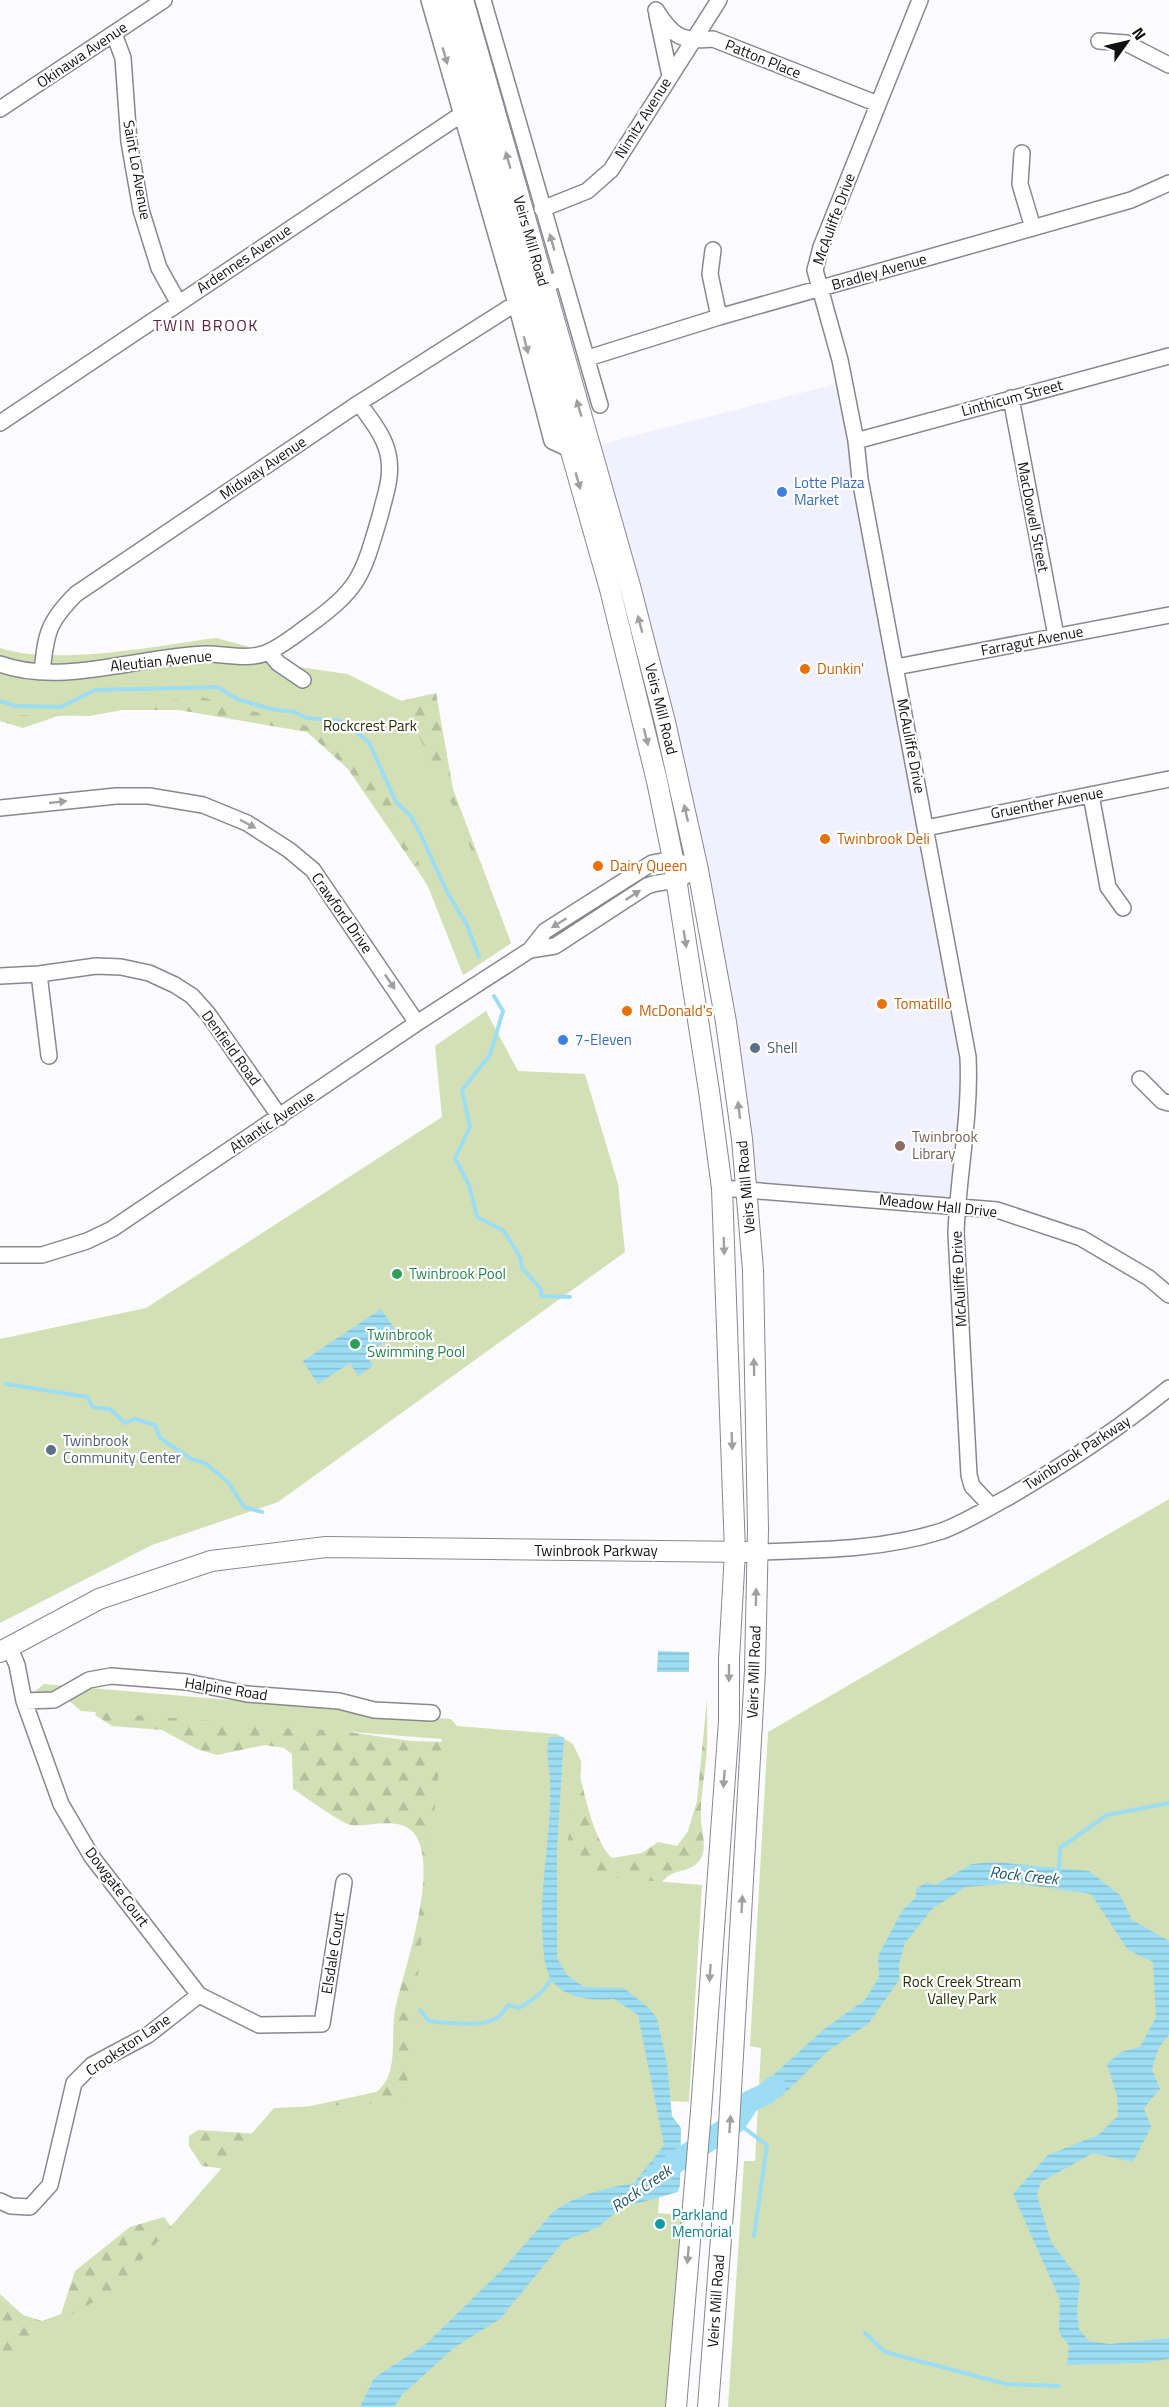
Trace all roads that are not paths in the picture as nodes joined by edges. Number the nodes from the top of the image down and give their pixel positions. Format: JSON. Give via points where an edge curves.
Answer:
{"nodes":[{"id":1,"x":164,"y":0,"type":"edge"},
{"id":2,"x":429,"y":0,"type":"edge"},
{"id":3,"x":442,"y":0,"type":"edge"},
{"id":4,"x":463,"y":0,"type":"edge"},
{"id":5,"x":483,"y":0,"type":"edge"},
{"id":6,"x":719,"y":0,"type":"edge"},
{"id":7,"x":920,"y":0,"type":"edge"},
{"id":8,"x":655,"y":5,"type":"edge"},
{"id":9,"x":114,"y":34,"type":"junction"},
{"id":10,"x":692,"y":41,"type":"junction"},
{"id":11,"x":1099,"y":41,"type":"dead end"},
{"id":12,"x":1169,"y":65,"type":"edge"},
{"id":13,"x":670,"y":76,"type":"junction"},
{"id":14,"x":491,"y":102,"type":"junction"},
{"id":15,"x":878,"y":104,"type":"junction"},
{"id":16,"x":0,"y":109,"type":"edge"},
{"id":17,"x":467,"y":111,"type":"junction"},
{"id":18,"x":1022,"y":153,"type":"dead end"},
{"id":19,"x":1169,"y":183,"type":"edge"},
{"id":20,"x":542,"y":209,"type":"junction"},
{"id":21,"x":1033,"y":228,"type":"junction"},
{"id":22,"x":713,"y":250,"type":"dead end"},
{"id":23,"x":562,"y":277,"type":"junction"},
{"id":24,"x":544,"y":286,"type":"junction"},
{"id":25,"x":819,"y":288,"type":"junction"},
{"id":26,"x":521,"y":301,"type":"junction"},
{"id":27,"x":178,"y":303,"type":"junction"},
{"id":28,"x":719,"y":317,"type":"junction"},
{"id":29,"x":1169,"y":356,"type":"edge"},
{"id":30,"x":588,"y":358,"type":"junction"},
{"id":31,"x":1011,"y":398,"type":"junction"},
{"id":32,"x":359,"y":403,"type":"junction"},
{"id":33,"x":600,"y":405,"type":"dead end"},
{"id":34,"x":2,"y":417,"type":"edge"},
{"id":35,"x":855,"y":441,"type":"junction"},
{"id":36,"x":630,"y":586,"type":"junction"},
{"id":37,"x":610,"y":589,"type":"junction"},
{"id":38,"x":1169,"y":615,"type":"edge"},
{"id":39,"x":1056,"y":636,"type":"junction"},
{"id":40,"x":269,"y":652,"type":"junction"},
{"id":41,"x":0,"y":664,"type":"edge"},
{"id":42,"x":896,"y":667,"type":"junction"},
{"id":43,"x":42,"y":672,"type":"junction"},
{"id":44,"x":303,"y":680,"type":"dead end"},
{"id":45,"x":1169,"y":779,"type":"edge"},
{"id":46,"x":1091,"y":795,"type":"junction"},
{"id":47,"x":0,"y":808,"type":"edge"},
{"id":48,"x":926,"y":828,"type":"junction"},
{"id":49,"x":673,"y":859,"type":"junction"},
{"id":50,"x":698,"y":870,"type":"junction"},
{"id":51,"x":676,"y":881,"type":"junction"},
{"id":52,"x":594,"y":901,"type":"junction"},
{"id":53,"x":1123,"y":908,"type":"dead end"},
{"id":54,"x":594,"y":920,"type":"junction"},
{"id":55,"x":530,"y":950,"type":"junction"},
{"id":56,"x":39,"y":974,"type":"junction"},
{"id":57,"x":0,"y":976,"type":"edge"},
{"id":58,"x":417,"y":1023,"type":"junction"},
{"id":59,"x":49,"y":1056,"type":"dead end"},
{"id":60,"x":1140,"y":1079,"type":"dead end"},
{"id":61,"x":1169,"y":1103,"type":"edge"},
{"id":62,"x":280,"y":1117,"type":"junction"},
{"id":63,"x":722,"y":1188,"type":"junction"},
{"id":64,"x":746,"y":1190,"type":"junction"},
{"id":65,"x":957,"y":1206,"type":"junction"},
{"id":66,"x":0,"y":1255,"type":"edge"},
{"id":67,"x":1169,"y":1295,"type":"edge"},
{"id":68,"x":1169,"y":1388,"type":"edge"},
{"id":69,"x":991,"y":1506,"type":"junction"},
{"id":70,"x":735,"y":1552,"type":"junction"},
{"id":71,"x":757,"y":1552,"type":"junction"},
{"id":72,"x":4,"y":1649,"type":"edge"},
{"id":73,"x":24,"y":1701,"type":"junction"},
{"id":74,"x":432,"y":1713,"type":"dead end"},
{"id":75,"x":344,"y":1882,"type":"dead end"},
{"id":76,"x":199,"y":1995,"type":"junction"},
{"id":77,"x":322,"y":2024,"type":"joint"},
{"id":78,"x":0,"y":2201,"type":"edge"},
{"id":79,"x":676,"y":2407,"type":"edge"},
{"id":80,"x":708,"y":2407,"type":"edge"}],
"edges":[{"from":1,"to":9,"type":"street","name":"Okinawa Avenue"},
{"from":2,"to":17,"type":"street","name":"Veirs Mill Road","one_way":true},
{"from":3,"to":17,"type":"main road","name":"Veirs Mill Road"},
{"from":4,"to":14,"type":"main road","name":"Veirs Mill Road"},
{"from":5,"to":20,"type":"street","name":"Veirs Mill Road"},
{"from":6,"to":10,"type":"street","name":"Nimitz Avenue"},
{"from":7,"to":15,"type":"street","name":"McAuliffe Drive"},
{"from":8,"to":10,"type":"street","via":[[674,33]]},
{"from":8,"to":13,"type":"street"},
{"from":9,"to":16,"type":"street","name":"Okinawa Avenue"},
{"from":9,"to":27,"type":"street","name":"Saint Lo Avenue","via":[[123,57],[129,142],[141,210],[159,268]]},
{"from":10,"to":13,"type":"street","name":"Nimitz Avenue"},
{"from":10,"to":15,"type":"street","name":"Patton Place","via":[[714,39]]},
{"from":11,"to":12,"type":"street","via":[[1126,43]]},
{"from":13,"to":20,"type":"street","name":"Nimitz Avenue","via":[[611,170],[581,194]]},
{"from":14,"to":17,"type":"street","name":"Ardennes Avenue"},
{"from":24,"to":14,"type":"main road","name":"Veirs Mill Road","one_way":true},
{"from":15,"to":25,"type":"street","name":"McAuliffe Drive","via":[[821,247],[815,270]]},
{"from":17,"to":26,"type":"main road","name":"Veirs Mill Road"},
{"from":17,"to":27,"type":"street","name":"Ardennes Avenue"},
{"from":18,"to":21,"type":"street","via":[[1020,184]]},
{"from":19,"to":21,"type":"street","name":"Bradley Avenue","via":[[1131,200]]},
{"from":23,"to":20,"type":"street","name":"Veirs Mill Road","one_way":true},
{"from":21,"to":25,"type":"street","name":"Bradley Avenue"},
{"from":22,"to":28,"type":"street","via":[[710,273]]},
{"from":23,"to":24,"type":"street"},
{"from":23,"to":30,"type":"street","name":"Veirs Mill Road"},
{"from":24,"to":26,"type":"street"},
{"from":36,"to":24,"type":"main road","name":"Veirs Mill Road","one_way":true},
{"from":25,"to":28,"type":"street","name":"Bradley Avenue"},
{"from":25,"to":35,"type":"street","name":"McAuliffe Drive","via":[[840,360]]},
{"from":26,"to":32,"type":"street","name":"Midway Avenue"},
{"from":26,"to":37,"type":"main road","name":"Veirs Mill Road","one_way":true},
{"from":27,"to":34,"type":"street","name":"Ardennes Avenue"},
{"from":28,"to":30,"type":"street","name":"Bradley Avenue"},
{"from":29,"to":31,"type":"street","name":"Linthicum Street"},
{"from":30,"to":33,"type":"street","name":"Veirs Mill Road"},
{"from":31,"to":35,"type":"street","name":"Linthicum Street"},
{"from":31,"to":39,"type":"street","name":"MacDowell Street"},
{"from":32,"to":40,"type":"street","name":"Aleutian Avenue","via":[[381,434],[390,467],[365,567],[337,605]]},
{"from":32,"to":43,"type":"street","name":"Midway Avenue","via":[[76,594],[58,612],[46,635]]},
{"from":35,"to":42,"type":"street","name":"McAuliffe Drive"},
{"from":36,"to":37,"type":"main road"},
{"from":50,"to":36,"type":"main road","name":"Veirs Mill Road","one_way":true},
{"from":37,"to":49,"type":"main road","name":"Veirs Mill Road","one_way":true},
{"from":38,"to":39,"type":"street","name":"Farragut Avenue"},
{"from":39,"to":42,"type":"street","name":"Farragut Avenue"},
{"from":40,"to":43,"type":"street","name":"Aleutian Avenue","via":[[247,656],[206,654]]},
{"from":40,"to":44,"type":"street"},
{"from":41,"to":43,"type":"street","name":"Aleutian Avenue"},
{"from":42,"to":48,"type":"street","name":"McAuliffe Drive"},
{"from":45,"to":46,"type":"street","name":"Gruenther Avenue"},
{"from":46,"to":48,"type":"street","name":"Gruenther Avenue"},
{"from":46,"to":53,"type":"street","via":[[1108,887]]},
{"from":47,"to":58,"type":"street","name":"Crawford Drive","one_way":true,"via":[[149,796],[203,805],[247,823],[313,870]]},
{"from":48,"to":65,"type":"street","name":"McAuliffe Drive","via":[[968,1057],[970,1086]]},
{"from":49,"to":50,"type":"street"},
{"from":49,"to":51,"type":"main road","name":"Veirs Mill Road"},
{"from":49,"to":52,"type":"street","name":"Atlantic Avenue","via":[[652,863]]},
{"from":50,"to":51,"type":"street","name":"Atlantic Avenue"},
{"from":64,"to":50,"type":"main road","name":"Veirs Mill Road","one_way":true,"via":[[736,1092]]},
{"from":54,"to":51,"type":"street","name":"Atlantic Avenue","one_way":true,"via":[[655,882]]},
{"from":51,"to":63,"type":"main road","name":"Veirs Mill Road","one_way":true},
{"from":52,"to":54,"type":"street"},
{"from":52,"to":55,"type":"street","name":"Atlantic Avenue","one_way":true,"via":[[545,931]]},
{"from":54,"to":55,"type":"street","name":"Atlantic Avenue","via":[[555,946]]},
{"from":55,"to":58,"type":"street","name":"Atlantic Avenue"},
{"from":56,"to":57,"type":"street","name":"Denfield Road"},
{"from":56,"to":59,"type":"street"},
{"from":56,"to":62,"type":"street","name":"Denfield Road","via":[[96,966],[121,967],[175,985],[208,1014]]},
{"from":58,"to":62,"type":"street","name":"Atlantic Avenue"},
{"from":60,"to":61,"type":"street"},
{"from":62,"to":66,"type":"street","name":"Atlantic Avenue","via":[[112,1229],[42,1255]]},
{"from":63,"to":64,"type":"street","name":"Meadow Hall Drive"},
{"from":63,"to":70,"type":"main road","name":"Veirs Mill Road","one_way":true},
{"from":64,"to":65,"type":"street","name":"Meadow Hall Drive"},
{"from":71,"to":64,"type":"main road","name":"Veirs Mill Road","one_way":true,"via":[[753,1270]]},
{"from":65,"to":67,"type":"street","name":"Meadow Hall Drive","via":[[998,1210],[1081,1238],[1149,1278]]},
{"from":65,"to":69,"type":"street","name":"McAuliffe Drive","via":[[969,1475],[972,1486]]},
{"from":68,"to":69,"type":"street","name":"Twinbrook Parkway","via":[[1071,1461]]},
{"from":69,"to":71,"type":"street","name":"Twinbrook Parkway","via":[[942,1530],[880,1544]]},
{"from":70,"to":71,"type":"main road","name":"Twinbrook Parkway"},
{"from":70,"to":72,"type":"main road","name":"Twinbrook Parkway","via":[[326,1547],[276,1551],[211,1561],[99,1599]]},
{"from":70,"to":79,"type":"main road","name":"Veirs Mill Road","one_way":true,"via":[[729,1720]]},
{"from":80,"to":71,"type":"main road","name":"Veirs Mill Road","one_way":true,"via":[[728,2160],[754,1689]]},
{"from":72,"to":73,"type":"street","name":"Dowgate Court","via":[[17,1665]]},
{"from":73,"to":74,"type":"street","name":"Halpine Road","via":[[54,1700],[89,1680],[111,1676],[187,1682],[247,1694],[339,1701],[374,1710]]},
{"from":73,"to":76,"type":"street","name":"Dowgate Court","via":[[61,1804],[92,1857]]},
{"from":75,"to":77,"type":"street","name":"Elsdale Court"},
{"from":76,"to":77,"type":"street","name":"Dowgate Court","via":[[259,2025]]},
{"from":76,"to":78,"type":"street","name":"Crookston Lane","via":[[148,2035],[92,2065],[74,2083],[50,2184],[30,2207]]}]}
